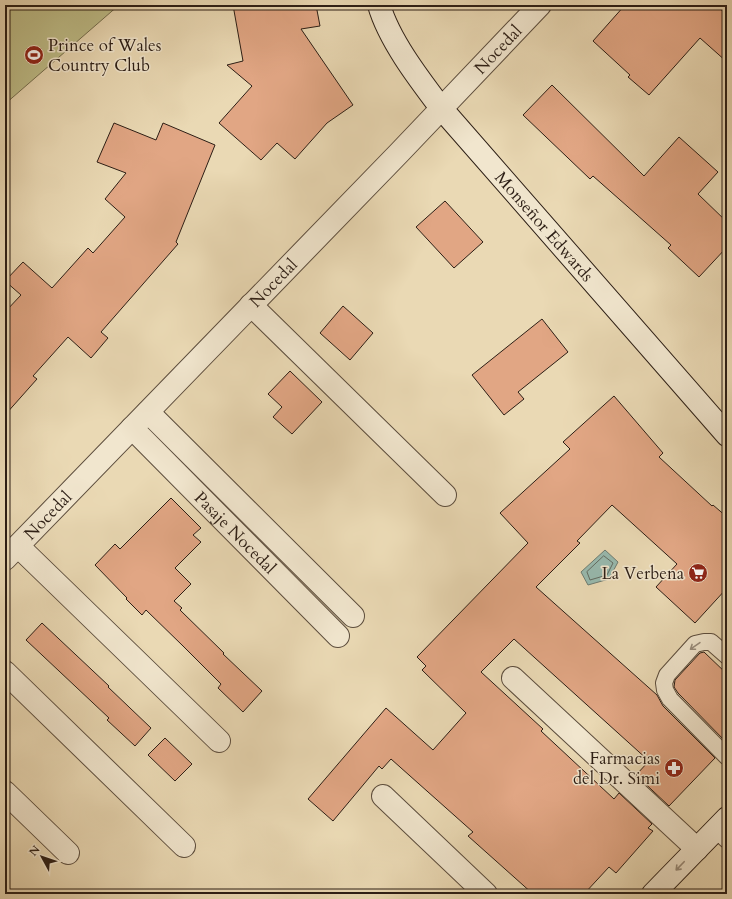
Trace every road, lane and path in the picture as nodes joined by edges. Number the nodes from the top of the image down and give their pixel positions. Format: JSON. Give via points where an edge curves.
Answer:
{"nodes":[{"id":1,"x":379,"y":5,"type":"edge"},
{"id":2,"x":540,"y":5,"type":"edge"},
{"id":3,"x":441,"y":108,"type":"junction"},
{"id":4,"x":251,"y":306,"type":"junction"},
{"id":5,"x":148,"y":412,"type":"junction"},
{"id":6,"x":132,"y":428,"type":"junction"},
{"id":7,"x":727,"y":435,"type":"edge"},
{"id":8,"x":445,"y":495,"type":"dead end"},
{"id":9,"x":11,"y":552,"type":"edge"},
{"id":10,"x":353,"y":616,"type":"dead end"},
{"id":11,"x":338,"y":636,"type":"dead end"},
{"id":12,"x":727,"y":656,"type":"edge"},
{"id":13,"x":5,"y":672,"type":"edge"},
{"id":14,"x":513,"y":678,"type":"dead end"},
{"id":15,"x":219,"y":741,"type":"dead end"},
{"id":16,"x":727,"y":757,"type":"edge"},
{"id":17,"x":5,"y":792,"type":"edge"},
{"id":18,"x":383,"y":796,"type":"dead end"},
{"id":19,"x":723,"y":829,"type":"edge"},
{"id":20,"x":184,"y":846,"type":"dead end"},
{"id":21,"x":697,"y":849,"type":"junction"},
{"id":22,"x":68,"y":853,"type":"dead end"},
{"id":23,"x":486,"y":894,"type":"edge"},
{"id":24,"x":654,"y":894,"type":"edge"}],
"edges":[{"from":1,"to":3,"type":"street","name":"Monseñor Edwards","via":[[381,14],[399,47]]},
{"from":2,"to":3,"type":"street","name":"Nocedal"},
{"from":3,"to":4,"type":"street","name":"Nocedal"},
{"from":3,"to":7,"type":"street","name":"Monseñor Edwards"},
{"from":4,"to":5,"type":"street","name":"Nocedal"},
{"from":4,"to":8,"type":"street"},
{"from":5,"to":6,"type":"street","name":"Nocedal"},
{"from":5,"to":10,"type":"street","name":"Pasaje Nocedal"},
{"from":6,"to":9,"type":"street","name":"Nocedal"},
{"from":6,"to":11,"type":"street","name":"Pasaje Nocedal"},
{"from":9,"to":15,"type":"street"},
{"from":12,"to":16,"type":"lane","one_way":true,"via":[[711,642],[695,644],[667,675],[664,683],[670,699]]},
{"from":13,"to":20,"type":"street"},
{"from":14,"to":21,"type":"street"},
{"from":17,"to":22,"type":"street"},
{"from":18,"to":23,"type":"street"},
{"from":19,"to":21,"type":"street"},
{"from":21,"to":24,"type":"street","one_way":true}]}
